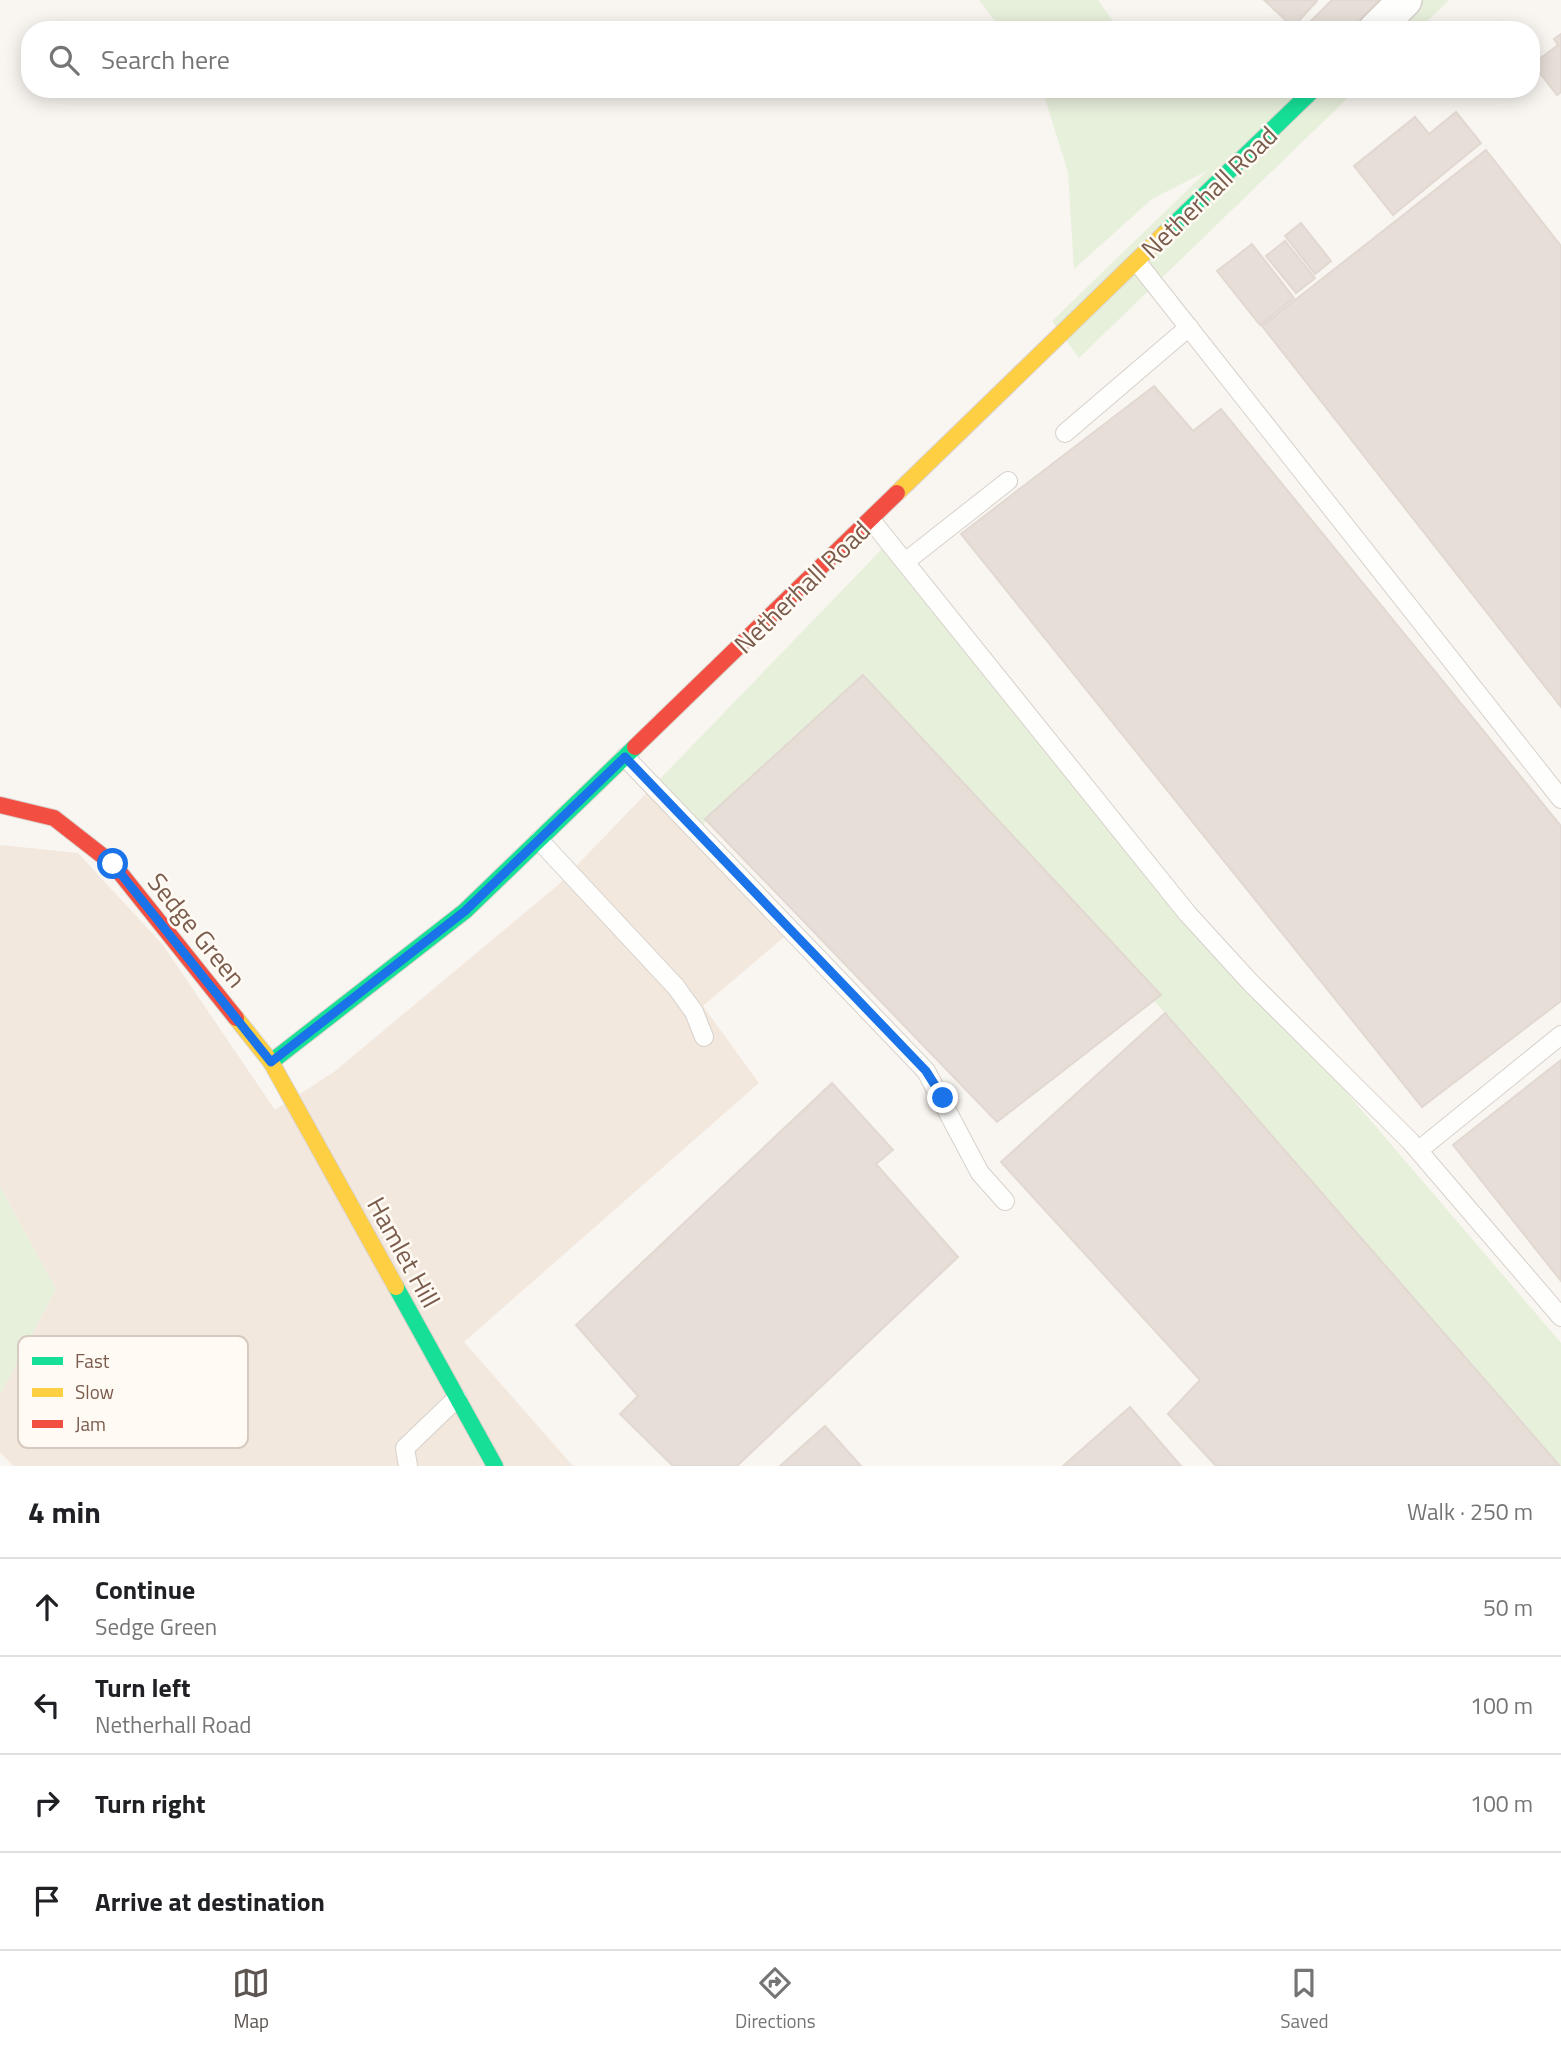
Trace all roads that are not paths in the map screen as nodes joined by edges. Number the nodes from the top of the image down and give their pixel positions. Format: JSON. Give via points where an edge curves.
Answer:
{"nodes":[{"id":1,"x":1405,"y":0,"type":"edge"},
{"id":2,"x":1384,"y":21,"type":"edge"},
{"id":3,"x":1305,"y":98,"type":"edge"},
{"id":4,"x":1138,"y":262,"type":"junction"},
{"id":5,"x":1189,"y":327,"type":"junction"},
{"id":6,"x":1065,"y":433,"type":"dead end"},
{"id":7,"x":1008,"y":481,"type":"dead end"},
{"id":8,"x":871,"y":520,"type":"junction"},
{"id":9,"x":905,"y":562,"type":"junction"},
{"id":10,"x":625,"y":757,"type":"junction"},
{"id":11,"x":1561,"y":799,"type":"edge"},
{"id":12,"x":0,"y":805,"type":"edge"},
{"id":13,"x":539,"y":840,"type":"junction"},
{"id":14,"x":1561,"y":1035,"type":"edge"},
{"id":15,"x":704,"y":1037,"type":"dead end"},
{"id":16,"x":271,"y":1062,"type":"junction"},
{"id":17,"x":1419,"y":1150,"type":"junction"},
{"id":18,"x":1005,"y":1201,"type":"dead end"},
{"id":19,"x":1561,"y":1317,"type":"edge"},
{"id":20,"x":457,"y":1398,"type":"junction"},
{"id":21,"x":408,"y":1466,"type":"edge"},
{"id":22,"x":495,"y":1466,"type":"edge"}],
"edges":[{"from":1,"to":2,"type":"street"},
{"from":3,"to":4,"type":"street","name":"Netherhall Road"},
{"from":4,"to":5,"type":"lane"},
{"from":4,"to":8,"type":"street","name":"Netherhall Road"},
{"from":5,"to":6,"type":"lane"},
{"from":5,"to":11,"type":"lane"},
{"from":7,"to":9,"type":"lane"},
{"from":8,"to":9,"type":"lane"},
{"from":8,"to":10,"type":"street","name":"Netherhall Road"},
{"from":9,"to":17,"type":"lane","via":[[1187,913]]},
{"from":10,"to":13,"type":"street","name":"Netherhall Road"},
{"from":10,"to":18,"type":"lane","via":[[926,1071],[980,1173]]},
{"from":12,"to":16,"type":"street","name":"Sedge Green","via":[[54,818],[113,864]]},
{"from":13,"to":15,"type":"lane","via":[[676,987]]},
{"from":13,"to":16,"type":"street","name":"Netherhall Road","via":[[465,911]]},
{"from":14,"to":17,"type":"lane"},
{"from":16,"to":20,"type":"street","name":"Hamlet Hill"},
{"from":17,"to":19,"type":"lane"},
{"from":20,"to":21,"type":"lane","via":[[405,1448]]},
{"from":20,"to":22,"type":"street","name":"Hamlet Hill"}]}
